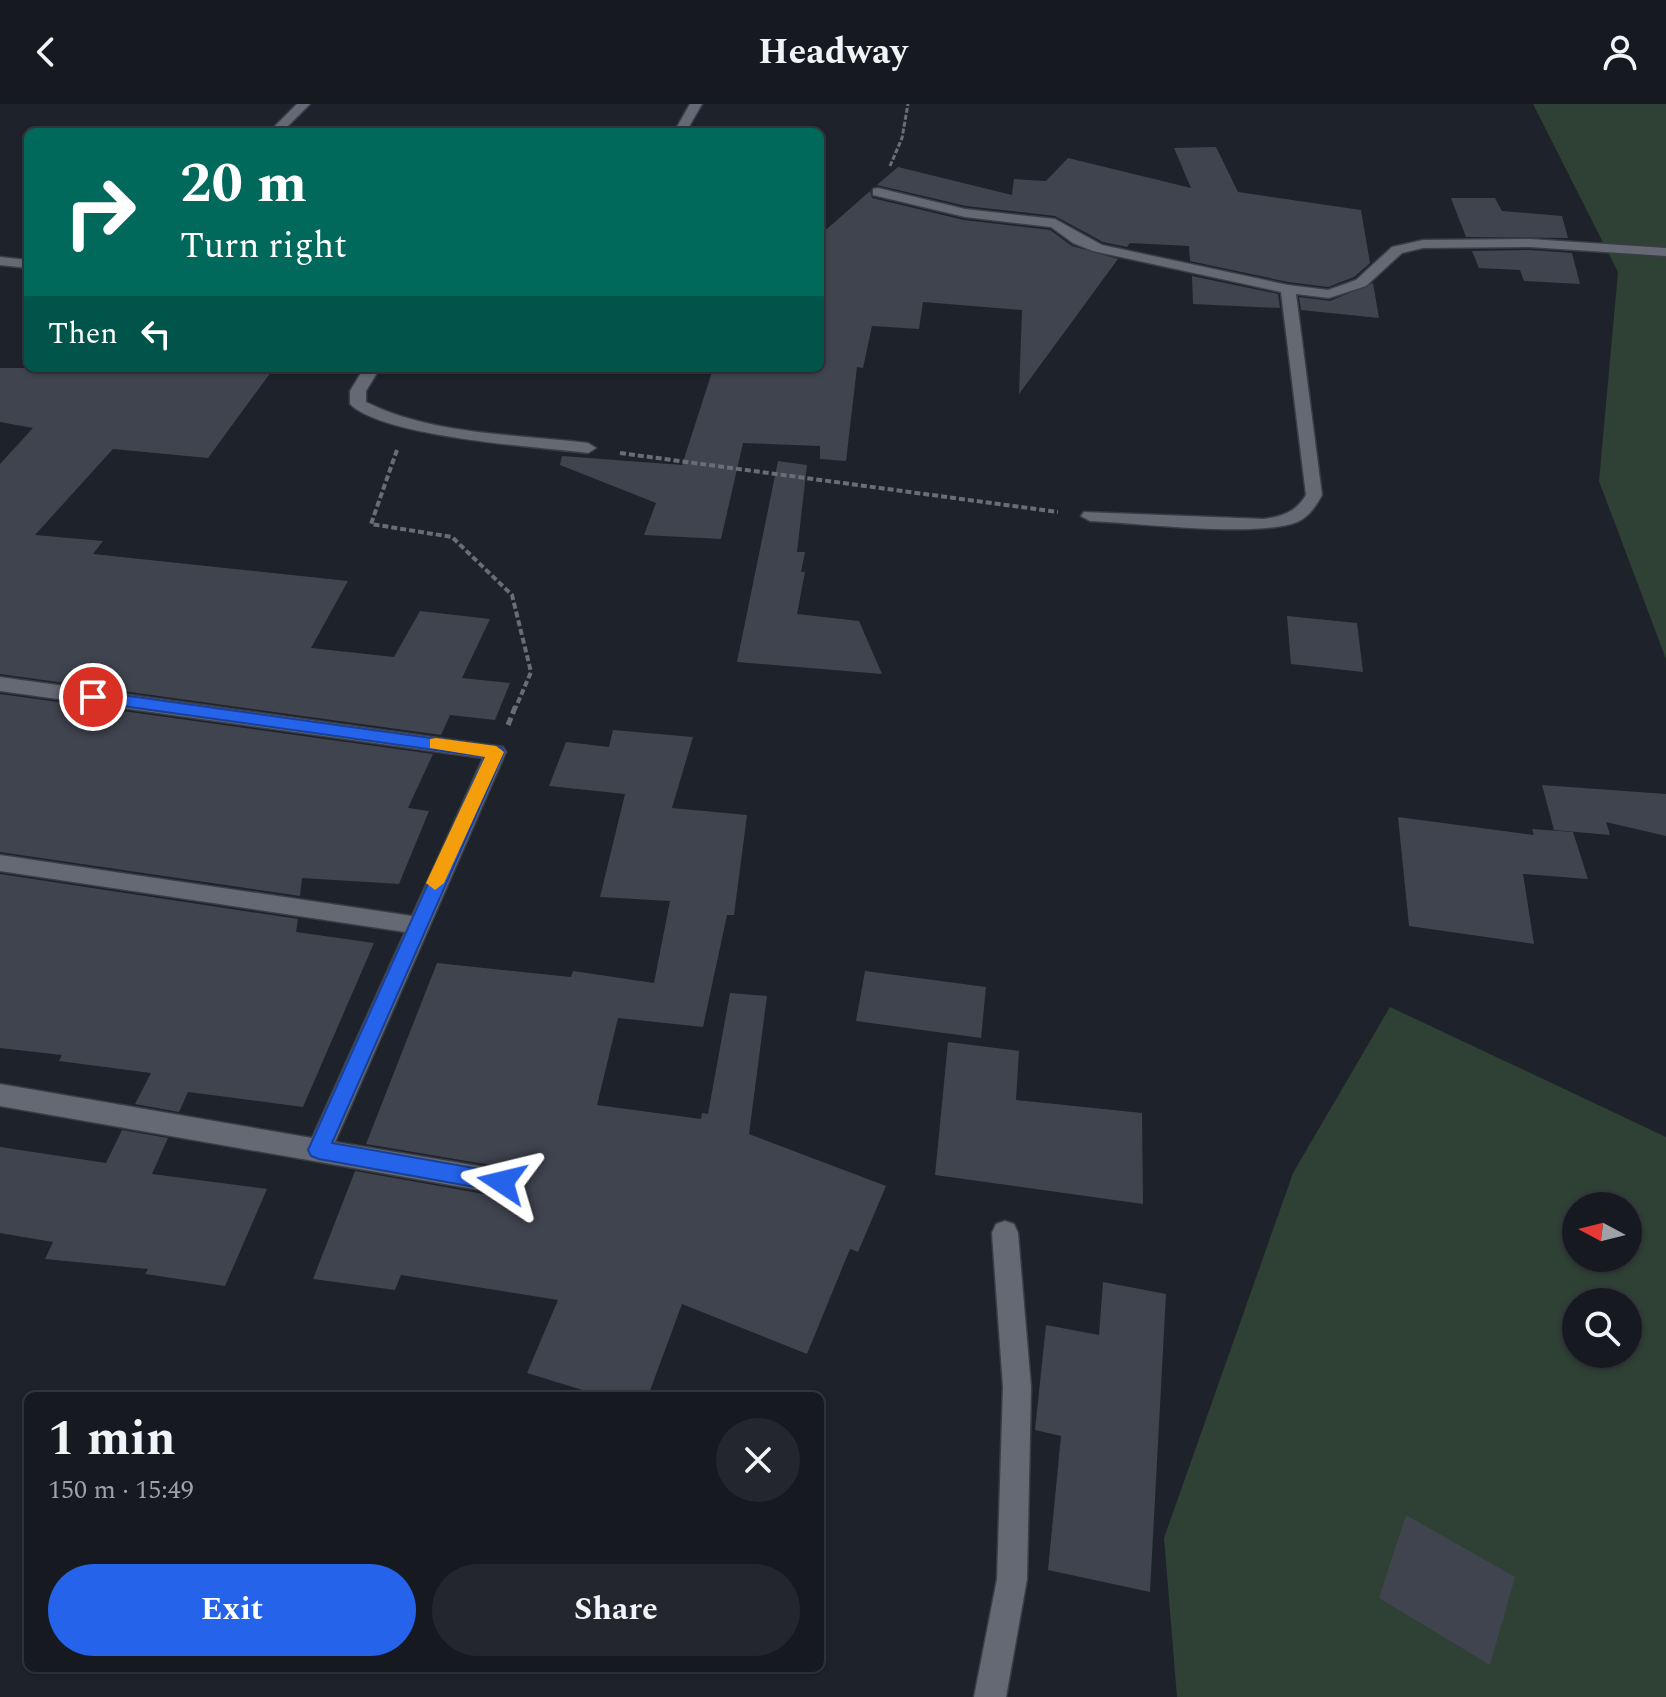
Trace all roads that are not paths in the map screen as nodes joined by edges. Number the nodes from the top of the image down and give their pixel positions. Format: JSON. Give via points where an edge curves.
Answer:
{"nodes":[{"id":1,"x":304,"y":104,"type":"edge"},
{"id":2,"x":696,"y":104,"type":"edge"},
{"id":3,"x":279,"y":128,"type":"edge"},
{"id":4,"x":682,"y":128,"type":"edge"},
{"id":5,"x":878,"y":192,"type":"road end"},
{"id":6,"x":1666,"y":252,"type":"edge"},
{"id":7,"x":0,"y":261,"type":"edge"},
{"id":8,"x":24,"y":264,"type":"edge"},
{"id":9,"x":1288,"y":289,"type":"junction"},
{"id":10,"x":370,"y":372,"type":"edge"},
{"id":11,"x":588,"y":448,"type":"road end"},
{"id":12,"x":1090,"y":516,"type":"road end"},
{"id":13,"x":0,"y":684,"type":"edge"},
{"id":14,"x":0,"y":863,"type":"edge"},
{"id":15,"x":416,"y":925,"type":"junction"},
{"id":16,"x":0,"y":1095,"type":"edge"},
{"id":17,"x":319,"y":1150,"type":"junction"},
{"id":18,"x":502,"y":1182,"type":"dead end"},
{"id":19,"x":1005,"y":1233,"type":"dead end"},
{"id":20,"x":990,"y":1697,"type":"edge"}],
"edges":[{"from":1,"to":3,"type":"street"},
{"from":2,"to":4,"type":"street"},
{"from":5,"to":9,"type":"street","via":[[965,213],[1055,223],[1098,248]]},
{"from":6,"to":9,"type":"street","via":[[1530,243],[1423,244],[1397,250],[1361,283],[1344,291]]},
{"from":7,"to":8,"type":"street"},
{"from":9,"to":12,"type":"street","via":[[1314,495],[1306,512],[1264,524]]},
{"from":10,"to":11,"type":"street","via":[[358,391],[358,404],[370,413]]},
{"from":13,"to":15,"type":"street","via":[[496,752]]},
{"from":14,"to":15,"type":"street"},
{"from":15,"to":17,"type":"street"},
{"from":16,"to":17,"type":"street"},
{"from":17,"to":18,"type":"street"},
{"from":19,"to":20,"type":"street","via":[[1017,1387],[1012,1579]]}]}
